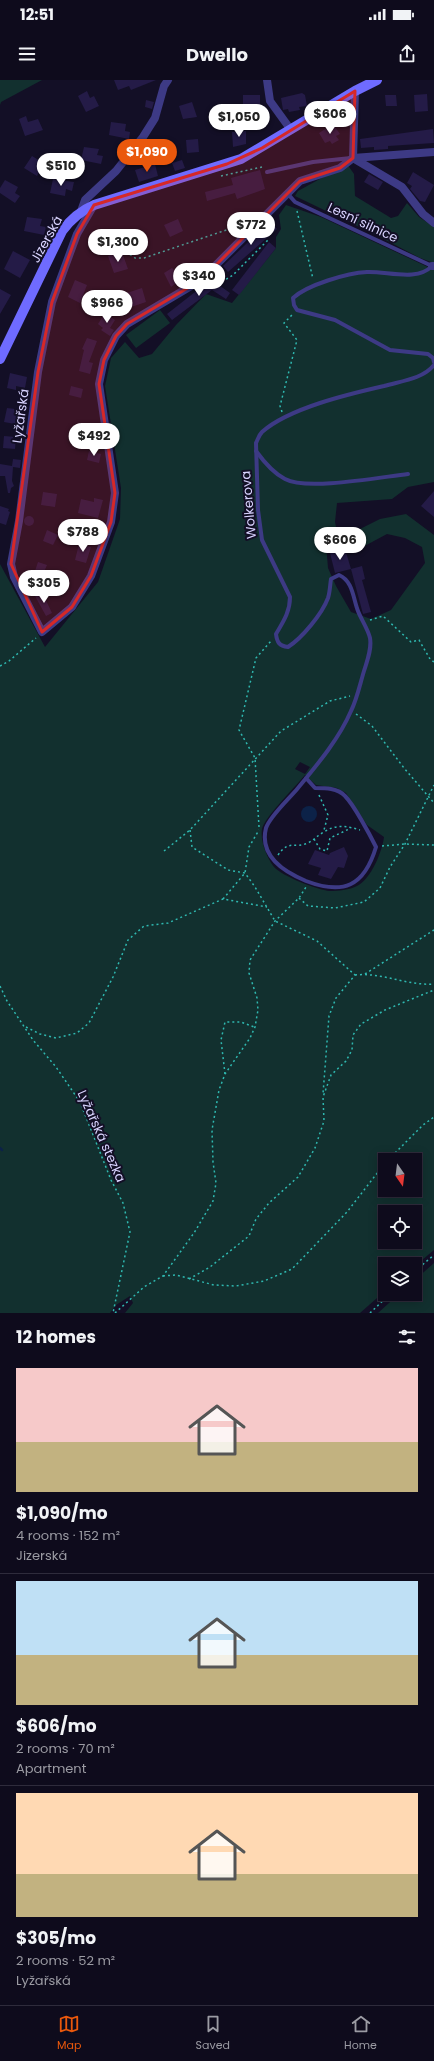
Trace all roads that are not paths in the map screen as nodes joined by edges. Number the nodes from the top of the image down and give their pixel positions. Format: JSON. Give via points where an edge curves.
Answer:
{"nodes":[{"id":1,"x":168,"y":80,"type":"edge"},
{"id":2,"x":267,"y":80,"type":"edge"},
{"id":3,"x":370,"y":81,"type":"edge"},
{"id":4,"x":355,"y":91,"type":"junction"},
{"id":5,"x":291,"y":130,"type":"junction"},
{"id":6,"x":434,"y":152,"type":"edge"},
{"id":7,"x":353,"y":158,"type":"junction"},
{"id":8,"x":267,"y":172,"type":"dead end"},
{"id":9,"x":288,"y":194,"type":"junction"},
{"id":10,"x":94,"y":205,"type":"junction"},
{"id":11,"x":80,"y":211,"type":"junction"},
{"id":12,"x":434,"y":223,"type":"edge"},
{"id":13,"x":433,"y":266,"type":"edge"},
{"id":14,"x":0,"y":359,"type":"edge"},
{"id":15,"x":434,"y":364,"type":"edge"},
{"id":16,"x":256,"y":451,"type":"junction"},
{"id":17,"x":408,"y":474,"type":"dead end"},
{"id":18,"x":306,"y":778,"type":"junction"}],
"edges":[{"from":1,"to":11,"type":"street","via":[[155,118],[143,136],[116,172],[85,200]]},
{"from":2,"to":5,"type":"street","via":[[270,101]]},
{"from":3,"to":4,"type":"street","name":"Jizerská"},
{"from":4,"to":5,"type":"street","name":"Jizerská"},
{"from":4,"to":7,"type":"street"},
{"from":5,"to":10,"type":"street","name":"Jizerská","via":[[241,159]]},
{"from":6,"to":7,"type":"street"},
{"from":7,"to":8,"type":"lane","via":[[313,162]]},
{"from":7,"to":9,"type":"street","via":[[340,168],[300,181]]},
{"from":7,"to":12,"type":"street","via":[[402,187],[423,214]]},
{"from":9,"to":10,"type":"street","name":"Lyžařská","via":[[215,266],[191,286],[127,324],[116,336],[104,360],[100,384],[115,493],[111,522],[92,576],[72,607],[42,632],[14,577],[11,564],[38,372],[52,302],[77,234]]},
{"from":9,"to":13,"type":"lane","name":"Lesní silnice","via":[[295,202]]},
{"from":10,"to":11,"type":"street","name":"Jizerská"},
{"from":11,"to":14,"type":"street","name":"Jizerská","via":[[62,231]]},
{"from":13,"to":15,"type":"lane","name":"Wolkerova","via":[[416,274],[366,272],[346,276],[301,291],[293,298],[297,310],[335,320],[390,350],[428,354],[433,358]]},
{"from":15,"to":16,"type":"lane","name":"Wolkerova","via":[[429,371],[413,378],[318,405],[285,418],[261,433],[256,443]]},
{"from":16,"to":17,"type":"lane","via":[[269,467],[286,480],[309,484]]},
{"from":16,"to":18,"type":"lane","name":"Wolkerova","via":[[262,540],[290,598],[288,613],[276,634],[277,642],[288,647],[311,624],[328,598],[331,579],[339,575],[346,578],[350,585],[370,638],[370,652],[351,711]]},
{"from":18,"to":18,"type":"lane","via":[[315,788],[336,790],[345,795],[370,833],[376,847],[369,865],[357,880],[342,887],[330,889],[307,884],[288,874],[274,861],[266,847],[266,829],[271,819]]}]}
